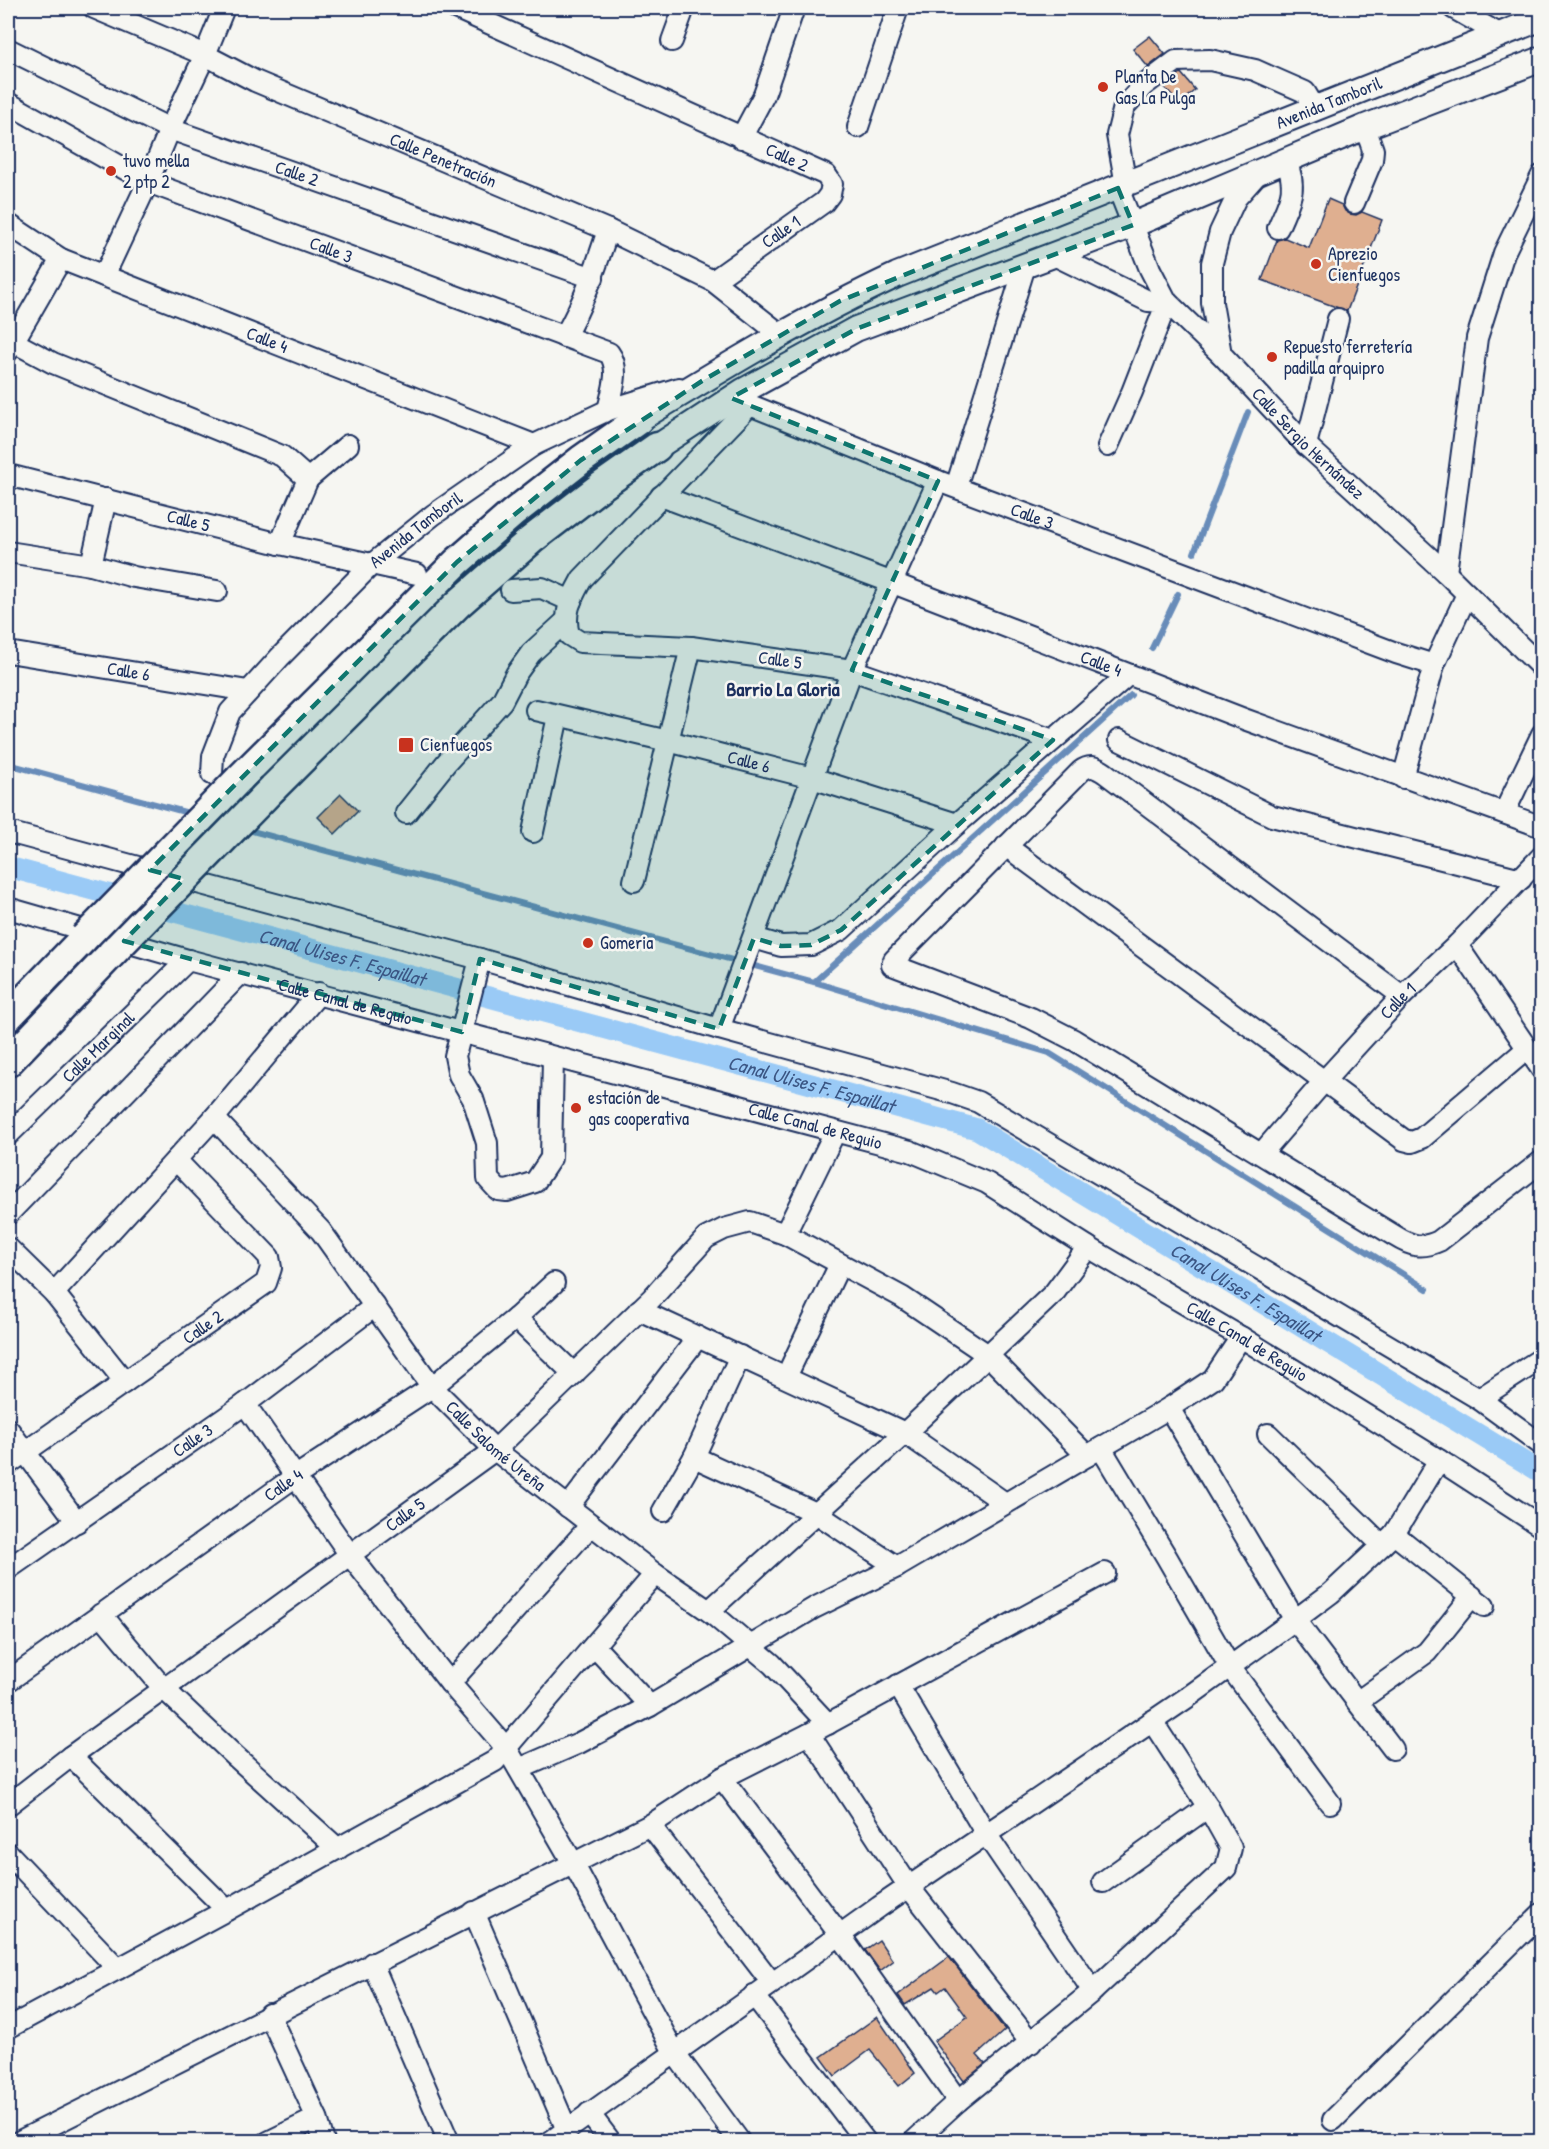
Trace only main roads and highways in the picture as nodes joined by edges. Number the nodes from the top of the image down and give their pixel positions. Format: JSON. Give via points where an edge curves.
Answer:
{"nodes":[{"id":1,"x":1533,"y":17,"type":"edge"},
{"id":2,"x":1542,"y":59,"type":"edge"},
{"id":3,"x":638,"y":420,"type":"joint"},
{"id":4,"x":657,"y":447,"type":"joint"},
{"id":5,"x":8,"y":1017,"type":"edge"},
{"id":6,"x":8,"y":1062,"type":"edge"}],
"edges":[{"from":1,"to":3,"type":"main road","name":"Avenida Tamboril","via":[[1499,34],[897,274],[780,334]]},
{"from":2,"to":4,"type":"main road","name":"Avenida Tamboril","via":[[1365,127],[1133,225],[856,329],[747,398]]},
{"from":3,"to":5,"type":"highway","bridge":true,"via":[[581,460],[456,562]]},
{"from":4,"to":6,"type":"highway","bridge":true,"via":[[531,540],[458,604],[273,788]]}]}
